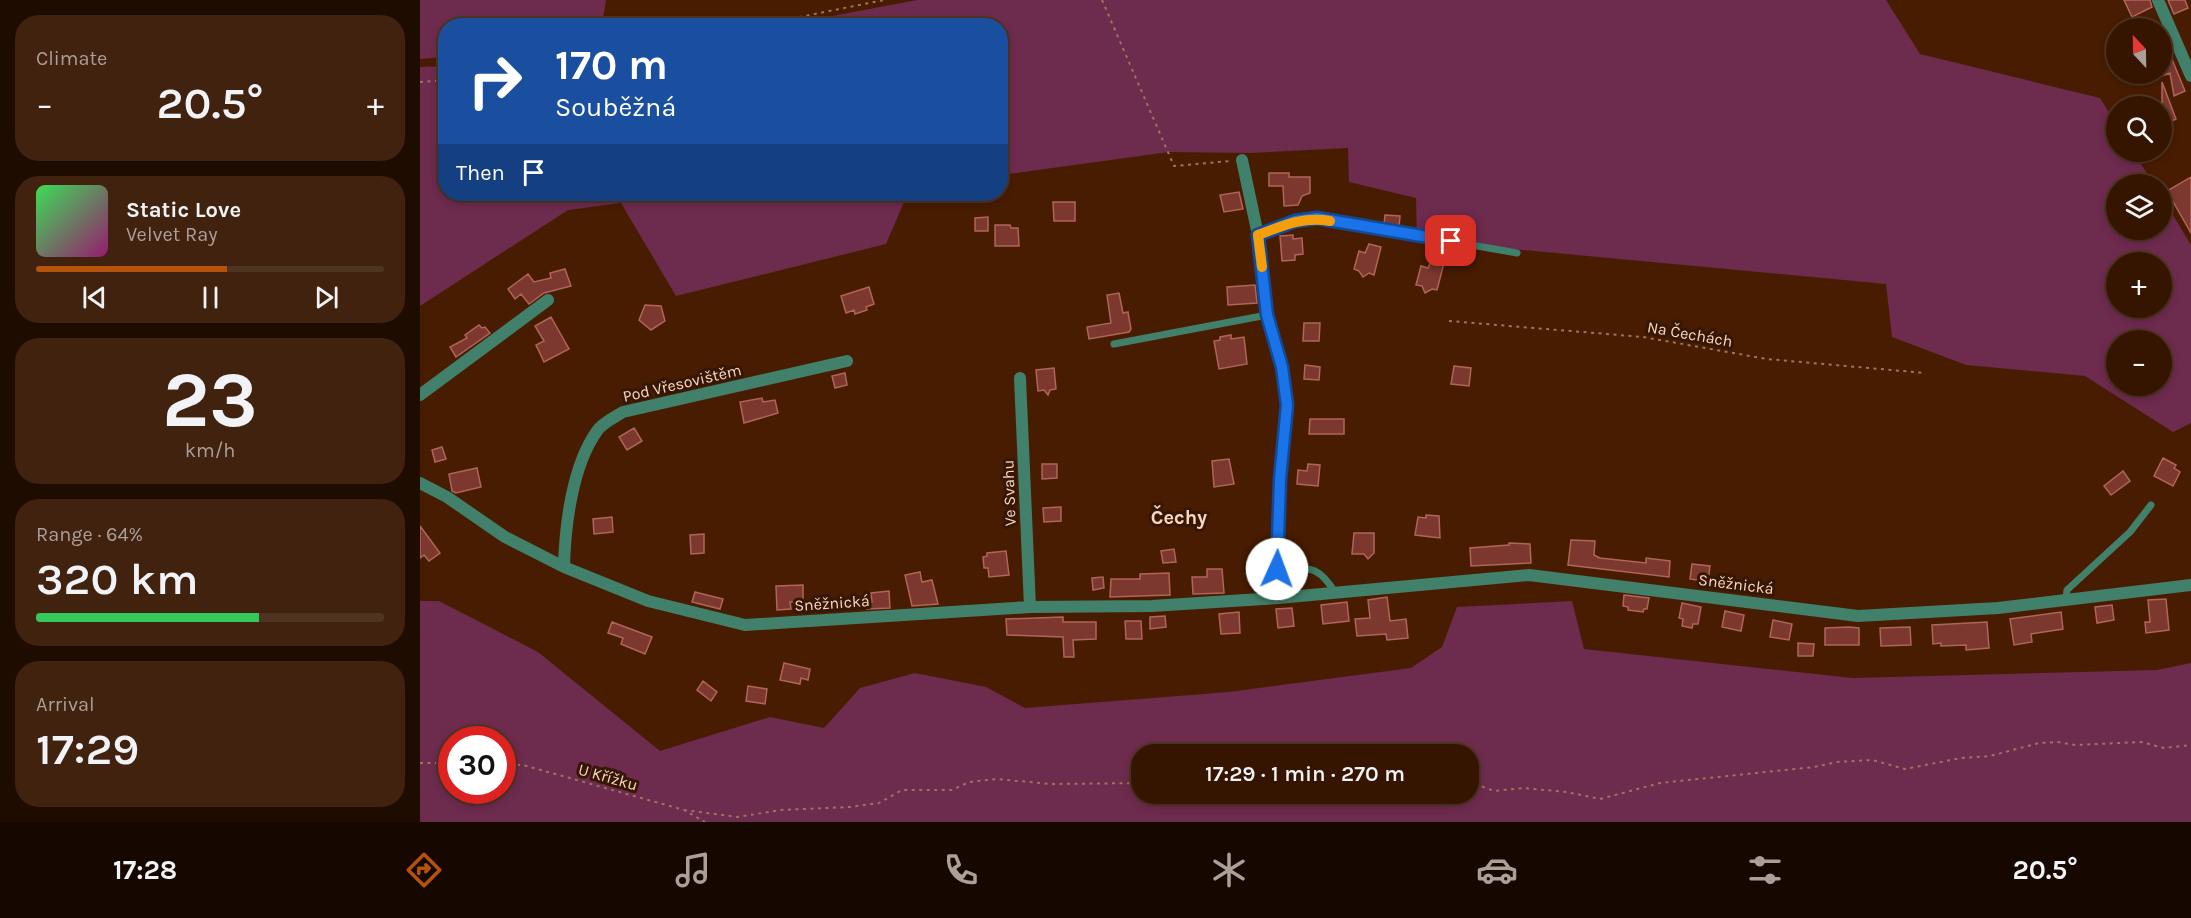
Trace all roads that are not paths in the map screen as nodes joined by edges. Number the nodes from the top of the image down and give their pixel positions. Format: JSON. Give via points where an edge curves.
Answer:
{"nodes":[{"id":1,"x":2158,"y":0,"type":"edge"},
{"id":2,"x":2191,"y":76,"type":"edge"},
{"id":3,"x":1242,"y":160,"type":"road end"},
{"id":4,"x":1258,"y":235,"type":"junction"},
{"id":5,"x":1517,"y":253,"type":"dead end"},
{"id":6,"x":548,"y":300,"type":"dead end"},
{"id":7,"x":1267,"y":315,"type":"junction"},
{"id":8,"x":1114,"y":344,"type":"dead end"},
{"id":9,"x":847,"y":360,"type":"dead end"},
{"id":10,"x":1020,"y":378,"type":"dead end"},
{"id":11,"x":420,"y":394,"type":"edge"},
{"id":12,"x":420,"y":483,"type":"edge"},
{"id":13,"x":2151,"y":505,"type":"dead end"},
{"id":14,"x":564,"y":567,"type":"junction"},
{"id":15,"x":1277,"y":569,"type":"junction"},
{"id":16,"x":2191,"y":585,"type":"edge"},
{"id":17,"x":1336,"y":594,"type":"junction"},
{"id":18,"x":1278,"y":598,"type":"junction"},
{"id":19,"x":2066,"y":599,"type":"junction"},
{"id":20,"x":1030,"y":606,"type":"junction"}],
"edges":[{"from":1,"to":2,"type":"street"},
{"from":3,"to":4,"type":"street"},
{"from":4,"to":5,"type":"lane","via":[[1295,221],[1317,218]]},
{"from":4,"to":7,"type":"street"},
{"from":6,"to":11,"type":"street"},
{"from":7,"to":8,"type":"lane"},
{"from":7,"to":15,"type":"street","via":[[1282,367],[1287,405]]},
{"from":9,"to":14,"type":"street","name":"Pod Vřesovištěm","via":[[623,412],[598,430],[586,452],[572,500],[565,529]]},
{"from":10,"to":20,"type":"street","name":"Ve Svahu"},
{"from":12,"to":14,"type":"street","name":"Sněžnická","via":[[505,537]]},
{"from":13,"to":19,"type":"lane","via":[[2130,532],[2067,590]]},
{"from":14,"to":20,"type":"street","name":"Sněžnická","via":[[648,601],[745,625]]},
{"from":15,"to":17,"type":"lane","via":[[1314,568],[1326,577]]},
{"from":15,"to":18,"type":"street"},
{"from":16,"to":19,"type":"street","name":"Sněžnická"},
{"from":17,"to":18,"type":"street","name":"Sněžnická"},
{"from":17,"to":19,"type":"street","name":"Sněžnická","via":[[1529,575],[1858,616]]},
{"from":18,"to":20,"type":"street","name":"Sněžnická","via":[[1152,606]]}]}
